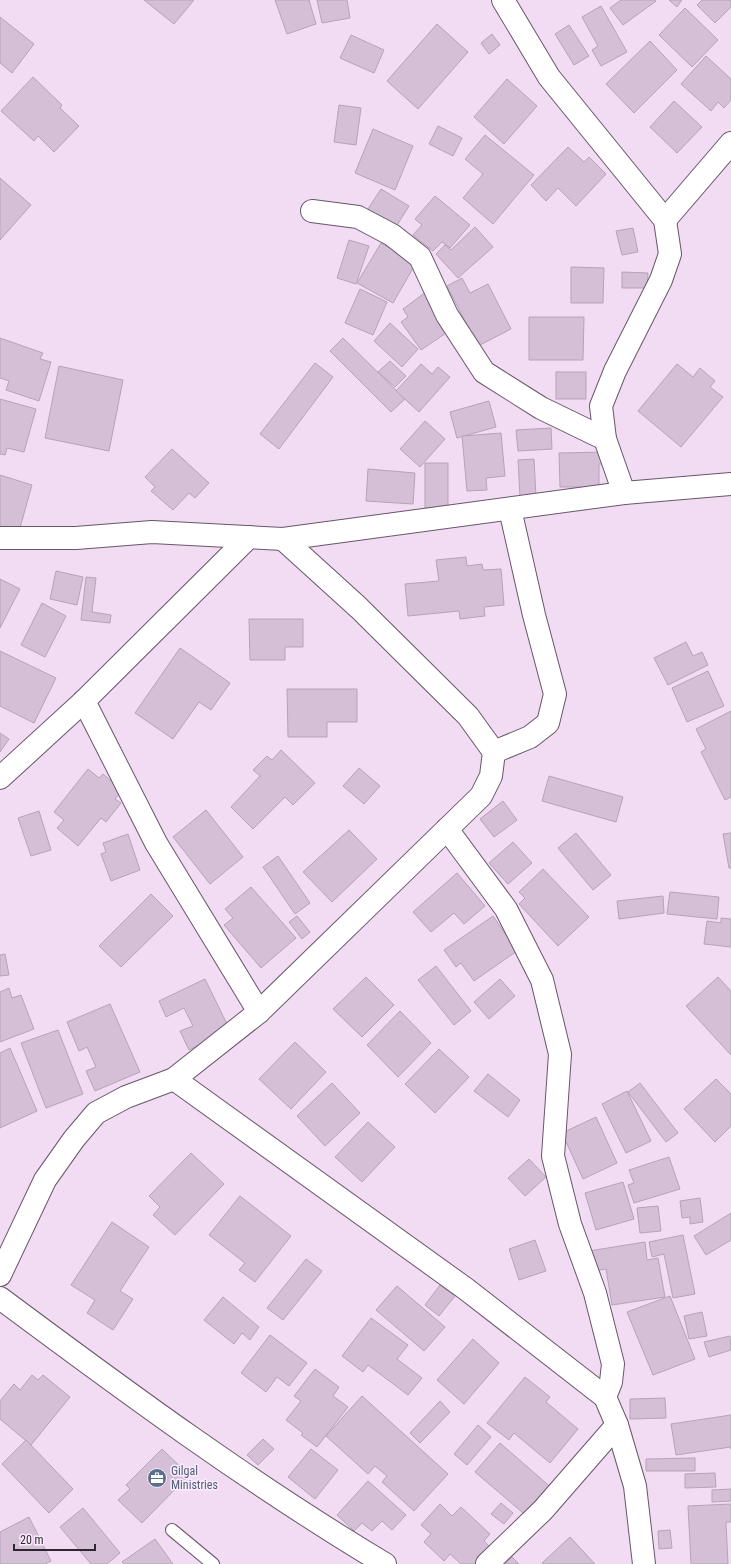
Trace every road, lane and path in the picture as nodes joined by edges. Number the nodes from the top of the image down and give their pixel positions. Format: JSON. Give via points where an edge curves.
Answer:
{"nodes":[{"id":1,"x":503,"y":0,"type":"edge"},
{"id":2,"x":731,"y":143,"type":"edge"},
{"id":3,"x":312,"y":211,"type":"dead end"},
{"id":4,"x":665,"y":220,"type":"junction"},
{"id":5,"x":605,"y":439,"type":"junction"},
{"id":6,"x":731,"y":484,"type":"edge"},
{"id":7,"x":624,"y":493,"type":"junction"},
{"id":8,"x":510,"y":509,"type":"junction"},
{"id":9,"x":250,"y":537,"type":"junction"},
{"id":10,"x":0,"y":538,"type":"edge"},
{"id":11,"x":283,"y":539,"type":"junction"},
{"id":12,"x":84,"y":701,"type":"junction"},
{"id":13,"x":494,"y":752,"type":"junction"},
{"id":14,"x":0,"y":778,"type":"edge"},
{"id":15,"x":447,"y":829,"type":"junction"},
{"id":16,"x":259,"y":1012,"type":"junction"},
{"id":17,"x":174,"y":1079,"type":"junction"},
{"id":18,"x":0,"y":1275,"type":"edge"},
{"id":19,"x":0,"y":1298,"type":"edge"},
{"id":20,"x":605,"y":1397,"type":"junction"},
{"id":21,"x":617,"y":1425,"type":"junction"},
{"id":22,"x":172,"y":1530,"type":"dead end"},
{"id":23,"x":213,"y":1564,"type":"edge"},
{"id":24,"x":385,"y":1564,"type":"edge"},
{"id":25,"x":488,"y":1564,"type":"edge"},
{"id":26,"x":644,"y":1564,"type":"edge"}],
"edges":[{"from":1,"to":4,"type":"street","via":[[549,77]]},
{"from":2,"to":4,"type":"street"},
{"from":3,"to":5,"type":"street","via":[[358,217],[392,235],[420,257],[447,315],[484,372],[541,408]]},
{"from":4,"to":5,"type":"street","via":[[670,254],[601,406]]},
{"from":5,"to":7,"type":"street"},
{"from":6,"to":7,"type":"street"},
{"from":7,"to":8,"type":"street"},
{"from":8,"to":11,"type":"street"},
{"from":8,"to":13,"type":"street","via":[[555,694],[548,723],[530,737]]},
{"from":9,"to":10,"type":"street","via":[[152,532],[76,538]]},
{"from":9,"to":11,"type":"street"},
{"from":9,"to":12,"type":"street"},
{"from":11,"to":13,"type":"street","via":[[359,608],[468,716]]},
{"from":12,"to":14,"type":"street"},
{"from":12,"to":16,"type":"street","via":[[156,844]]},
{"from":13,"to":15,"type":"street","via":[[491,776],[481,796]]},
{"from":15,"to":16,"type":"street"},
{"from":15,"to":20,"type":"street","via":[[506,909],[542,980],[560,1054],[553,1156],[570,1224],[595,1293],[613,1364],[611,1382]]},
{"from":16,"to":17,"type":"street"},
{"from":17,"to":18,"type":"street","via":[[126,1097],[96,1113],[45,1180]]},
{"from":17,"to":20,"type":"street","via":[[466,1289]]},
{"from":19,"to":24,"type":"street","via":[[109,1380],[228,1463]]},
{"from":20,"to":21,"type":"street"},
{"from":21,"to":25,"type":"street","via":[[542,1510]]},
{"from":21,"to":26,"type":"street","via":[[635,1486]]},
{"from":22,"to":23,"type":"lane"}]}
